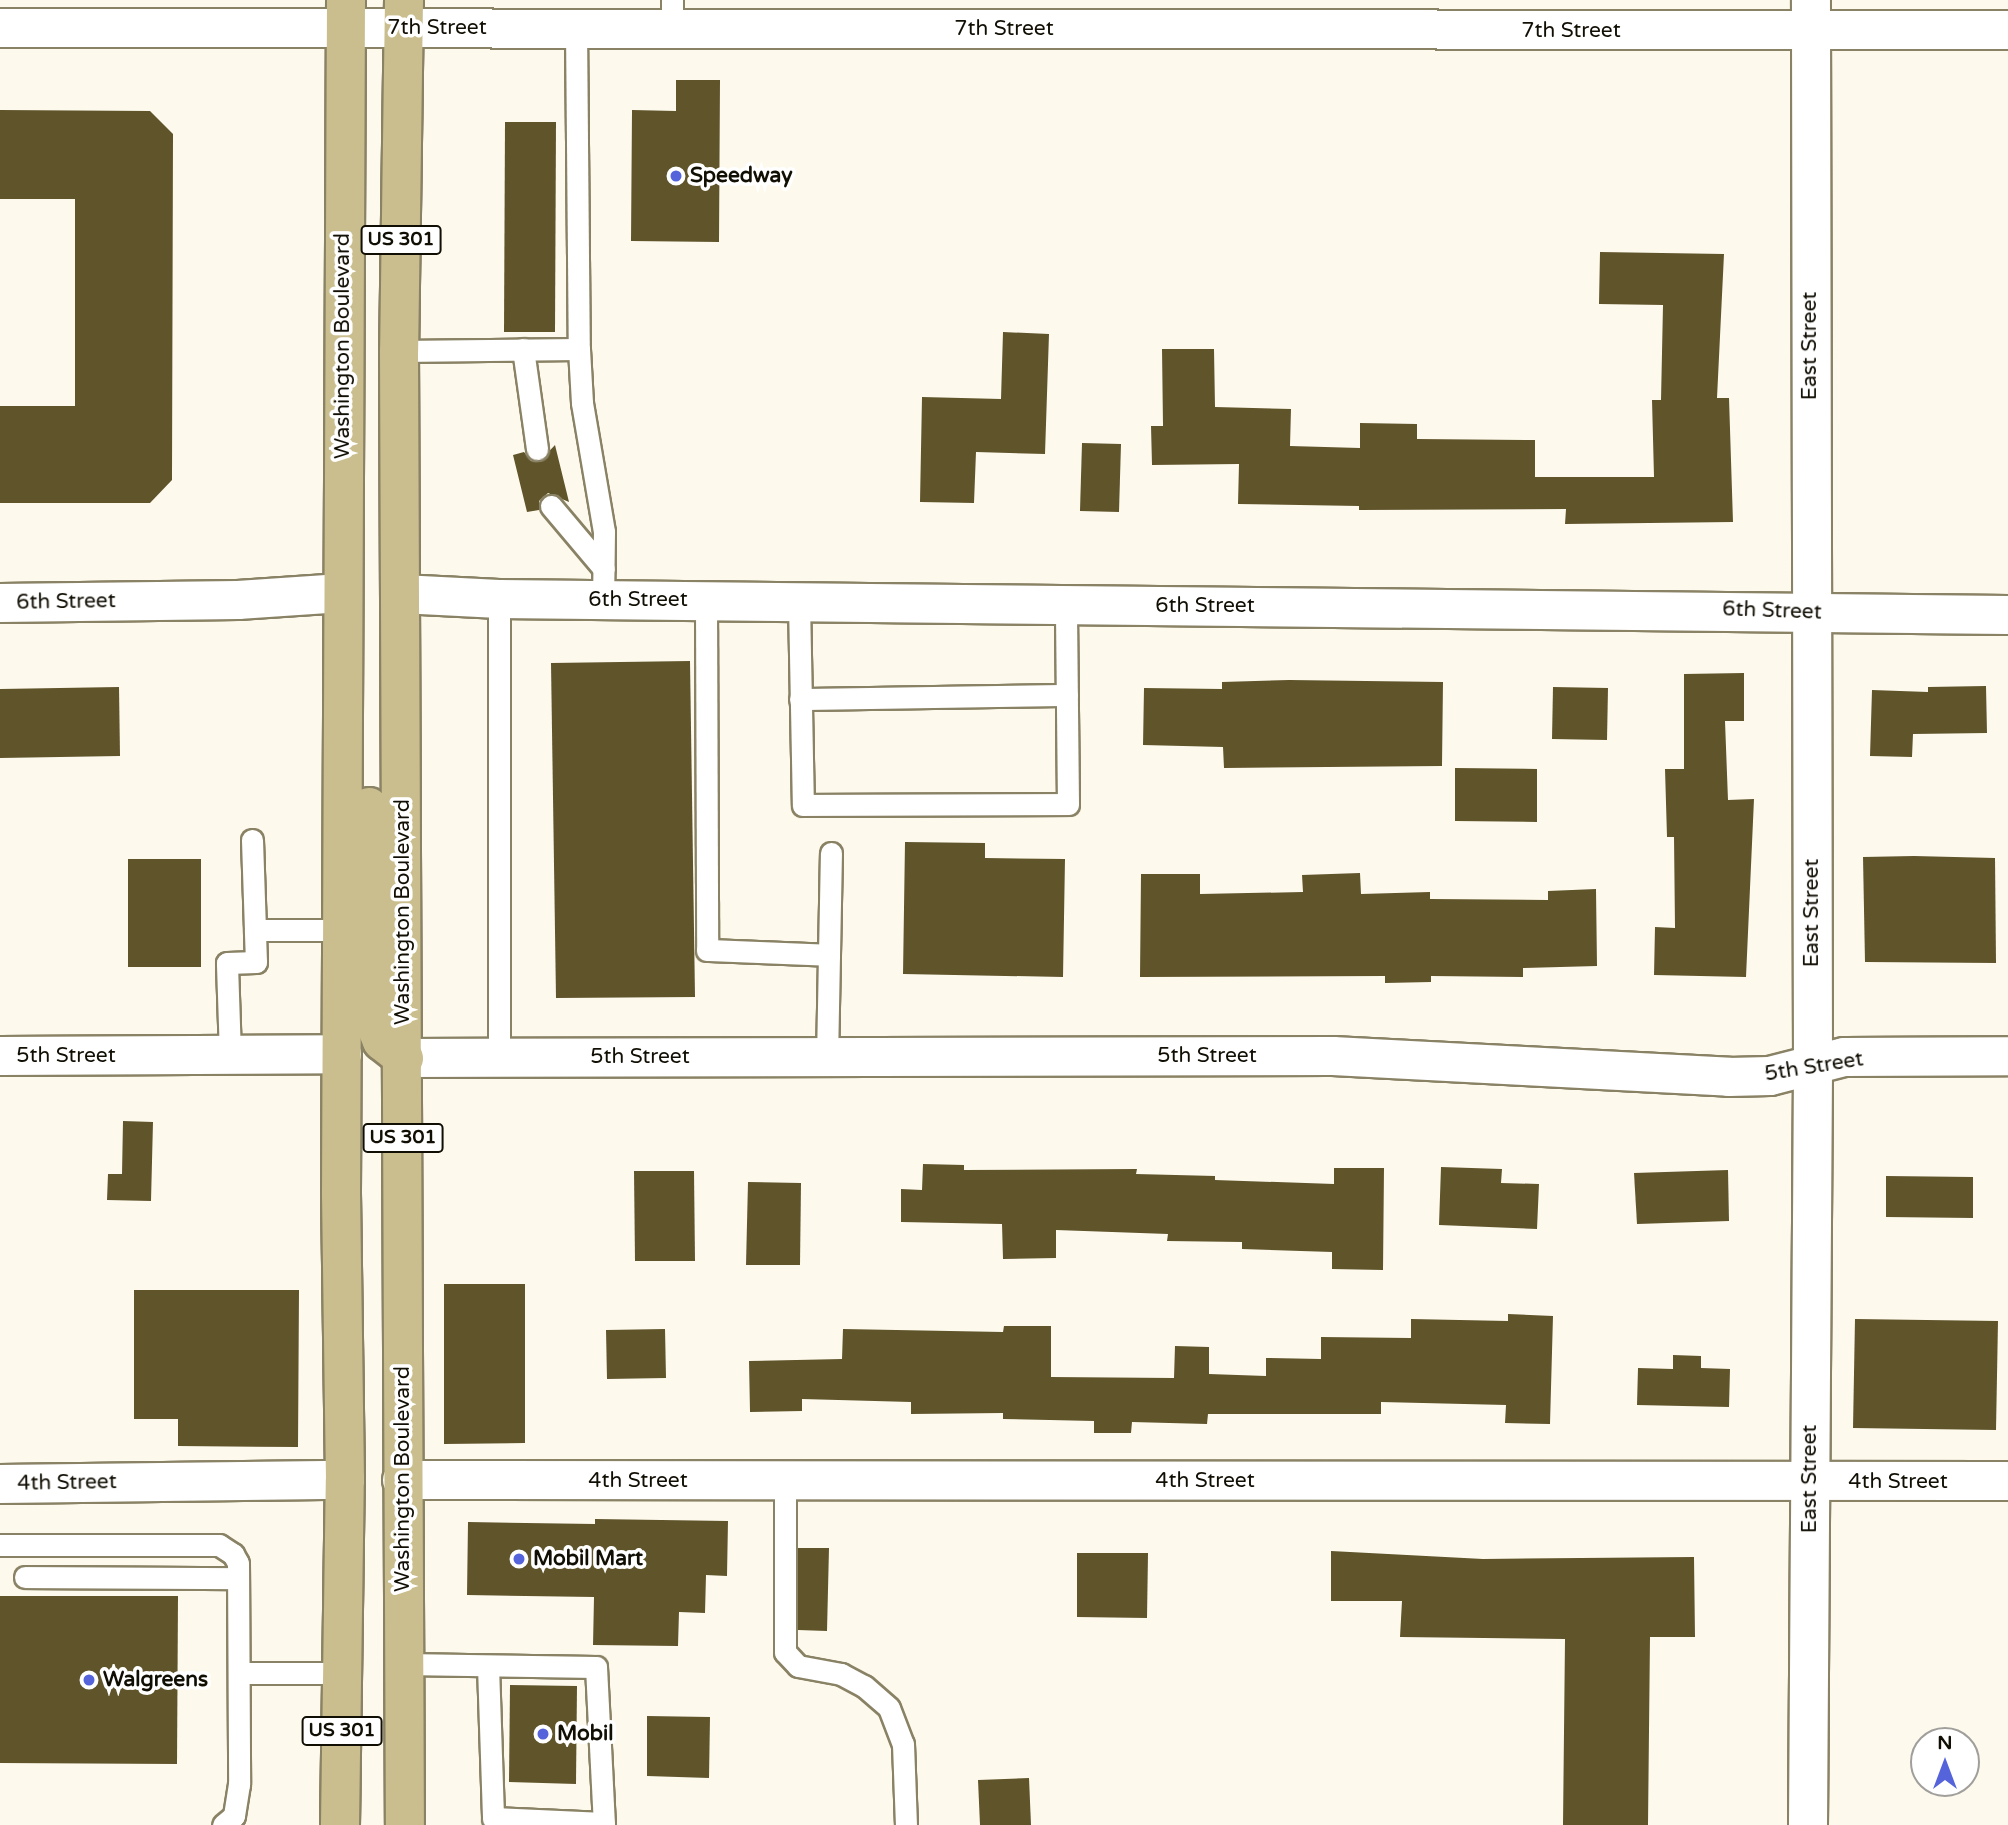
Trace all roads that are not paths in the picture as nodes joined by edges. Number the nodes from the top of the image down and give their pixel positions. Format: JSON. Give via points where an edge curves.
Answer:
{"nodes":[{"id":1,"x":345,"y":14,"type":"edge"},
{"id":2,"x":404,"y":14,"type":"edge"},
{"id":3,"x":672,"y":14,"type":"edge"},
{"id":4,"x":1811,"y":16,"type":"edge"},
{"id":5,"x":576,"y":27,"type":"junction"},
{"id":6,"x":0,"y":28,"type":"edge"},
{"id":7,"x":2008,"y":30,"type":"edge"},
{"id":8,"x":523,"y":349,"type":"junction"},
{"id":9,"x":579,"y":349,"type":"junction"},
{"id":10,"x":399,"y":351,"type":"junction"},
{"id":11,"x":537,"y":449,"type":"dead end"},
{"id":12,"x":551,"y":506,"type":"dead end"},
{"id":13,"x":603,"y":585,"type":"junction"},
{"id":14,"x":342,"y":593,"type":"junction"},
{"id":15,"x":401,"y":594,"type":"junction"},
{"id":16,"x":499,"y":599,"type":"junction"},
{"id":17,"x":706,"y":601,"type":"junction"},
{"id":18,"x":799,"y":602,"type":"junction"},
{"id":19,"x":0,"y":603,"type":"edge"},
{"id":20,"x":1066,"y":604,"type":"junction"},
{"id":21,"x":1810,"y":613,"type":"junction"},
{"id":22,"x":2008,"y":615,"type":"edge"},
{"id":23,"x":342,"y":687,"type":"junction"},
{"id":24,"x":1068,"y":695,"type":"junction"},
{"id":25,"x":800,"y":699,"type":"junction"},
{"id":26,"x":252,"y":839,"type":"dead end"},
{"id":27,"x":831,"y":853,"type":"dead end"},
{"id":28,"x":255,"y":930,"type":"junction"},
{"id":29,"x":342,"y":930,"type":"junction"},
{"id":30,"x":829,"y":955,"type":"junction"},
{"id":31,"x":342,"y":1054,"type":"junction"},
{"id":32,"x":230,"y":1055,"type":"junction"},
{"id":33,"x":0,"y":1056,"type":"edge"},
{"id":34,"x":827,"y":1056,"type":"junction"},
{"id":35,"x":2008,"y":1056,"type":"edge"},
{"id":36,"x":404,"y":1058,"type":"junction"},
{"id":37,"x":499,"y":1058,"type":"junction"},
{"id":38,"x":1813,"y":1065,"type":"junction"},
{"id":39,"x":345,"y":1480,"type":"junction"},
{"id":40,"x":402,"y":1480,"type":"junction"},
{"id":41,"x":785,"y":1481,"type":"junction"},
{"id":42,"x":2008,"y":1481,"type":"edge"},
{"id":43,"x":1810,"y":1482,"type":"junction"},
{"id":44,"x":0,"y":1484,"type":"edge"},
{"id":45,"x":0,"y":1545,"type":"edge"},
{"id":46,"x":25,"y":1577,"type":"dead end"},
{"id":47,"x":238,"y":1578,"type":"junction"},
{"id":48,"x":404,"y":1664,"type":"junction"},
{"id":49,"x":488,"y":1666,"type":"junction"},
{"id":50,"x":239,"y":1673,"type":"junction"},
{"id":51,"x":342,"y":1673,"type":"junction"},
{"id":52,"x":604,"y":1824,"type":"edge"},
{"id":53,"x":223,"y":1825,"type":"edge"},
{"id":54,"x":340,"y":1825,"type":"edge"},
{"id":55,"x":405,"y":1825,"type":"edge"},
{"id":56,"x":906,"y":1825,"type":"edge"},
{"id":57,"x":1808,"y":1825,"type":"edge"}],
"edges":[{"from":1,"to":2,"type":"street","name":"7th Street"},
{"from":1,"to":6,"type":"street","name":"7th Street"},
{"from":1,"to":14,"type":"main road","name":"Washington Boulevard","number":"US 301"},
{"from":2,"to":5,"type":"street","name":"7th Street"},
{"from":2,"to":10,"type":"main road","name":"Washington Boulevard","number":"US 301"},
{"from":3,"to":4,"type":"street","name":"7th Street"},
{"from":3,"to":5,"type":"street","name":"7th Street"},
{"from":4,"to":7,"type":"street","name":"7th Street"},
{"from":4,"to":21,"type":"street","name":"East Street"},
{"from":5,"to":9,"type":"lane"},
{"from":8,"to":9,"type":"lane"},
{"from":8,"to":10,"type":"lane"},
{"from":8,"to":11,"type":"lane"},
{"from":9,"to":13,"type":"lane","via":[[582,403],[604,532]]},
{"from":10,"to":15,"type":"main road","name":"Washington Boulevard","number":"US 301"},
{"from":12,"to":13,"type":"lane"},
{"from":13,"to":16,"type":"street","name":"6th Street"},
{"from":13,"to":17,"type":"street","name":"6th Street"},
{"from":14,"to":19,"type":"street","name":"6th Street","via":[[238,600]]},
{"from":14,"to":23,"type":"main road","name":"Washington Boulevard","number":"US 301"},
{"from":15,"to":16,"type":"street","name":"6th Street"},
{"from":15,"to":36,"type":"main road","name":"Washington Boulevard","number":"US 301"},
{"from":16,"to":37,"type":"lane"},
{"from":17,"to":18,"type":"street","name":"6th Street"},
{"from":17,"to":30,"type":"lane","via":[[707,950]]},
{"from":18,"to":20,"type":"street","name":"6th Street"},
{"from":18,"to":25,"type":"lane"},
{"from":20,"to":21,"type":"street","name":"6th Street"},
{"from":20,"to":24,"type":"lane"},
{"from":21,"to":22,"type":"street","name":"6th Street"},
{"from":21,"to":38,"type":"street","name":"East Street"},
{"from":23,"to":29,"type":"main road","name":"Washington Boulevard","number":"US 301"},
{"from":23,"to":36,"type":"main road","via":[[366,720],[368,737],[371,1014],[382,1041]]},
{"from":24,"to":25,"type":"lane"},
{"from":24,"to":25,"type":"lane","via":[[1069,804],[803,805]]},
{"from":26,"to":28,"type":"lane"},
{"from":27,"to":30,"type":"lane"},
{"from":28,"to":29,"type":"lane"},
{"from":28,"to":32,"type":"lane","via":[[256,962],[226,963]]},
{"from":29,"to":31,"type":"main road","name":"Washington Boulevard","number":"US 301"},
{"from":30,"to":34,"type":"lane"},
{"from":31,"to":32,"type":"street","name":"5th Street"},
{"from":31,"to":39,"type":"main road","name":"Washington Boulevard","number":"US 301"},
{"from":32,"to":33,"type":"street","name":"5th Street"},
{"from":34,"to":37,"type":"street","name":"5th Street"},
{"from":34,"to":38,"type":"street","name":"5th Street","via":[[1333,1056],[1729,1077],[1770,1076]]},
{"from":35,"to":38,"type":"street","name":"5th Street","via":[[1844,1057]]},
{"from":36,"to":37,"type":"street","name":"5th Street"},
{"from":36,"to":40,"type":"main road","name":"Washington Boulevard","number":"US 301"},
{"from":38,"to":43,"type":"street","name":"East Street"},
{"from":39,"to":44,"type":"street","name":"4th Street"},
{"from":39,"to":51,"type":"main road","name":"Washington Boulevard","number":"US 301"},
{"from":40,"to":41,"type":"street","name":"4th Street"},
{"from":40,"to":48,"type":"main road","name":"Washington Boulevard","number":"US 301"},
{"from":41,"to":43,"type":"street","name":"4th Street"},
{"from":41,"to":56,"type":"lane","via":[[785,1652],[798,1666],[841,1674],[864,1686],[889,1709],[902,1744]]},
{"from":42,"to":43,"type":"street","name":"4th Street"},
{"from":43,"to":57,"type":"street","name":"East Street"},
{"from":45,"to":47,"type":"lane","via":[[219,1545],[236,1558]]},
{"from":46,"to":47,"type":"lane"},
{"from":47,"to":50,"type":"lane"},
{"from":48,"to":49,"type":"lane"},
{"from":48,"to":55,"type":"main road","name":"Washington Boulevard","number":"US 301"},
{"from":49,"to":52,"type":"lane","via":[[492,1818]]},
{"from":49,"to":52,"type":"lane","via":[[596,1667]]},
{"from":50,"to":51,"type":"lane"},
{"from":50,"to":53,"type":"lane","via":[[237,1802],[234,1816]]},
{"from":51,"to":54,"type":"main road","name":"Washington Boulevard","number":"US 301"}]}
